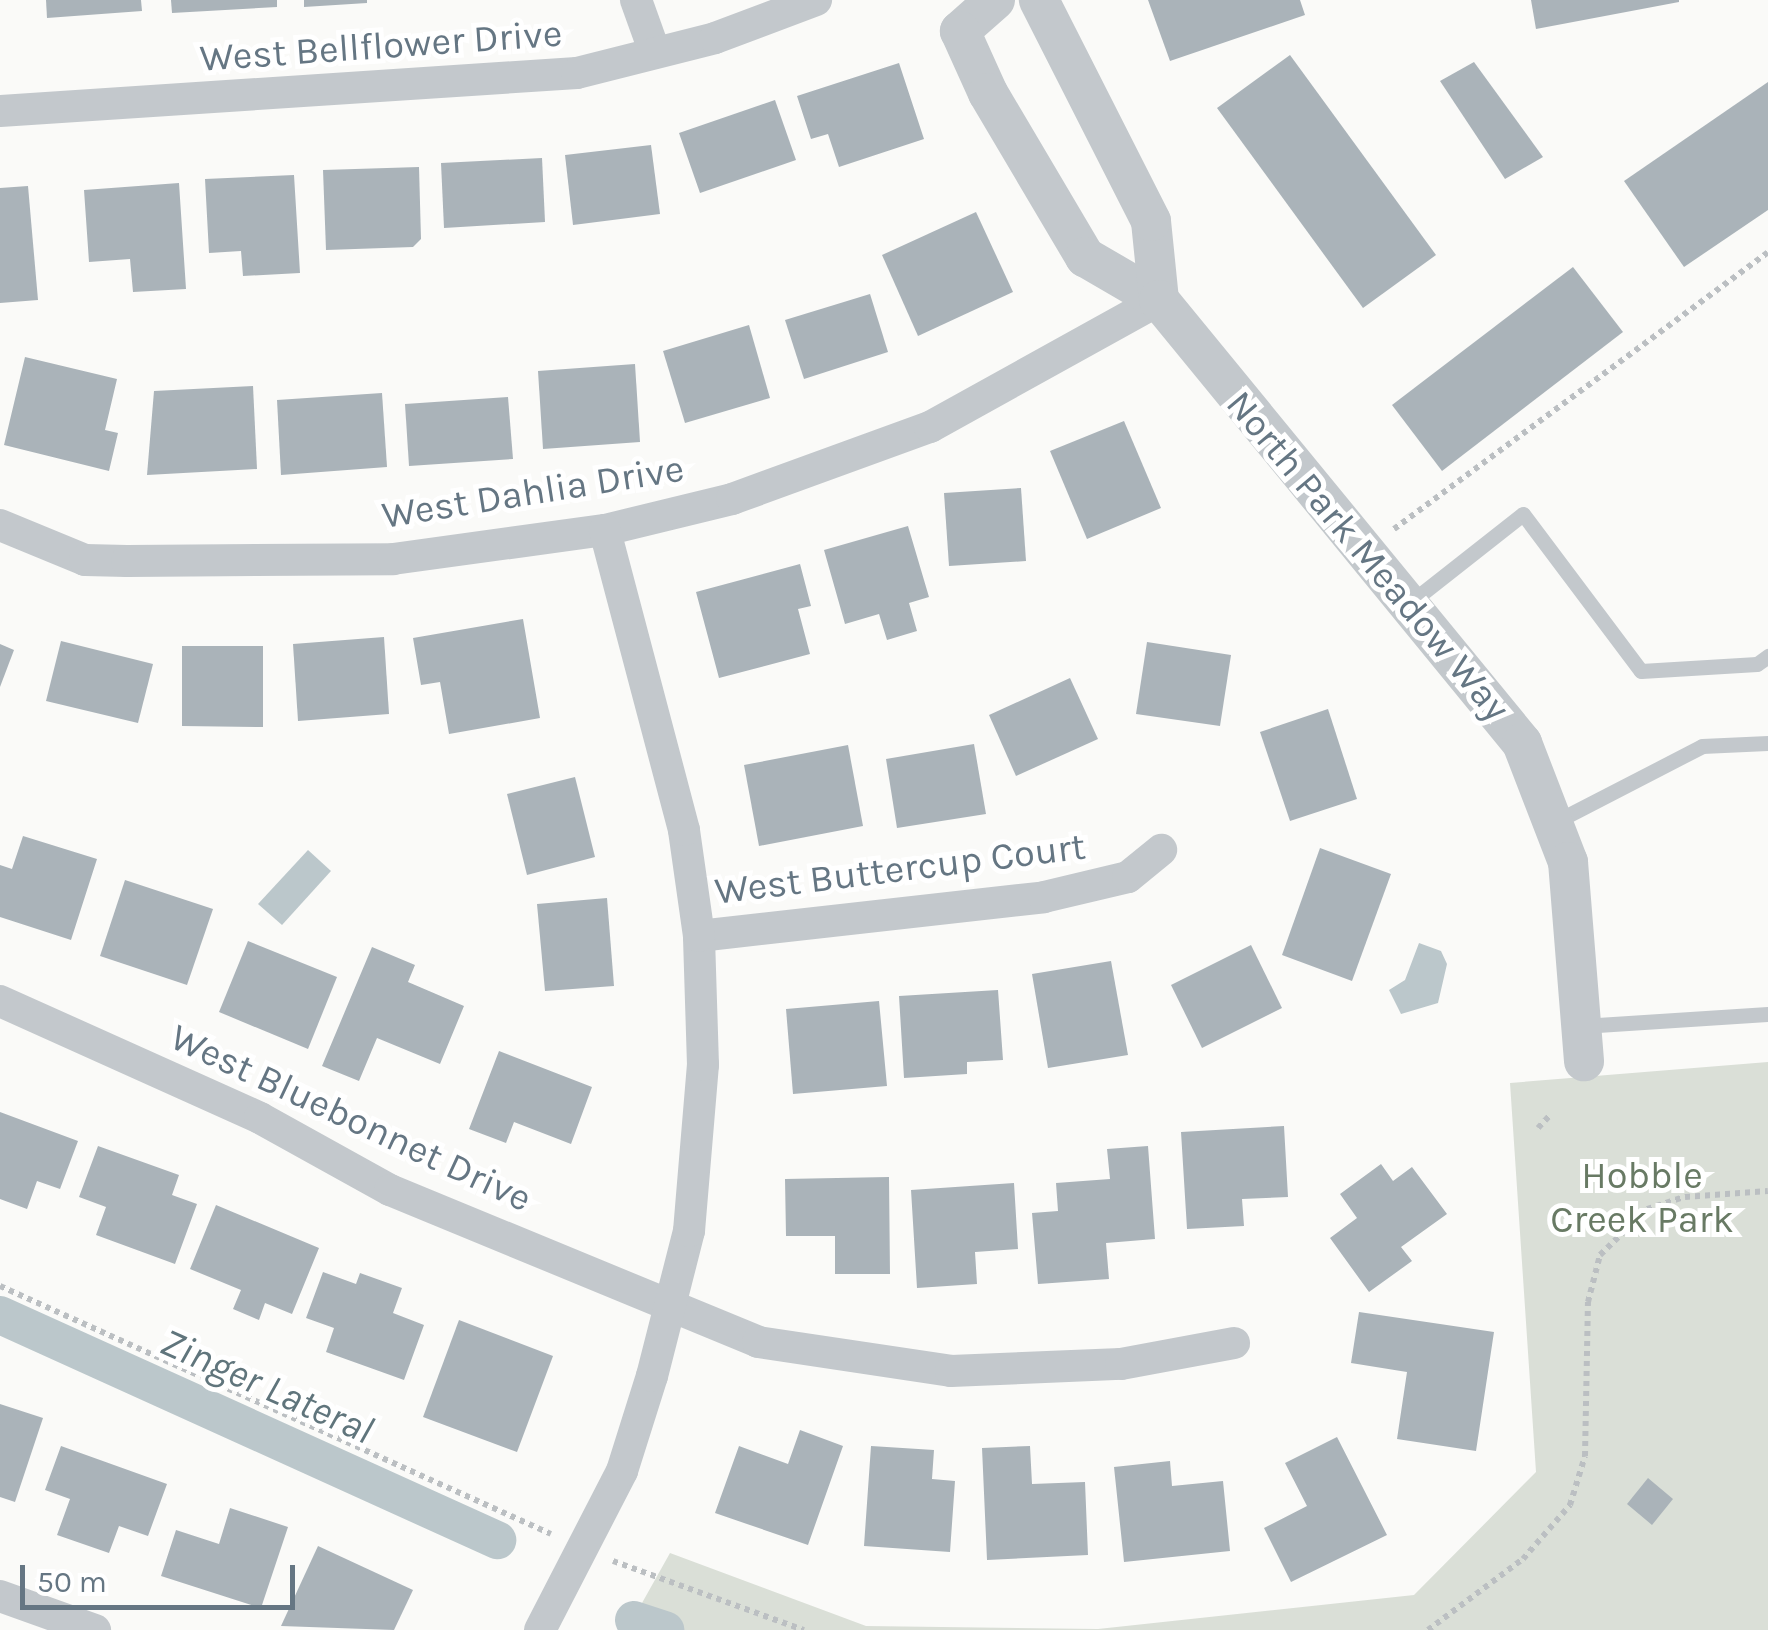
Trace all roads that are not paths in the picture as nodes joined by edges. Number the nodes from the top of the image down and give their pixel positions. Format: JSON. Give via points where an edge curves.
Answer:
{"nodes":[{"id":1,"x":636,"y":0,"type":"edge"},
{"id":2,"x":816,"y":0,"type":"edge"},
{"id":3,"x":994,"y":0,"type":"edge"},
{"id":4,"x":1039,"y":0,"type":"edge"},
{"id":5,"x":655,"y":53,"type":"junction"},
{"id":6,"x":0,"y":112,"type":"edge"},
{"id":7,"x":1159,"y":300,"type":"junction"},
{"id":8,"x":0,"y":524,"type":"edge"},
{"id":9,"x":605,"y":530,"type":"junction"},
{"id":10,"x":1410,"y":602,"type":"junction"},
{"id":11,"x":1768,"y":656,"type":"edge"},
{"id":12,"x":1768,"y":743,"type":"edge"},
{"id":13,"x":1557,"y":821,"type":"junction"},
{"id":14,"x":1162,"y":850,"type":"dead end"},
{"id":15,"x":699,"y":936,"type":"junction"},
{"id":16,"x":0,"y":1002,"type":"edge"},
{"id":17,"x":1768,"y":1014,"type":"edge"},
{"id":18,"x":1583,"y":1044,"type":"joint"},
{"id":19,"x":670,"y":1302,"type":"junction"},
{"id":20,"x":1234,"y":1343,"type":"dead end"},
{"id":21,"x":0,"y":1596,"type":"edge"},
{"id":22,"x":95,"y":1630,"type":"edge"},
{"id":23,"x":540,"y":1630,"type":"edge"}],
"edges":[{"from":1,"to":5,"type":"street"},
{"from":2,"to":5,"type":"street","name":"West Bellflower Drive"},
{"from":3,"to":7,"type":"street","name":"North Park Meadow Way","via":[[960,31],[988,93],[1085,257]]},
{"from":4,"to":7,"type":"street","via":[[1151,221]]},
{"from":5,"to":6,"type":"street","name":"West Bellflower Drive","via":[[510,80]]},
{"from":7,"to":9,"type":"street","name":"West Dahlia Drive","via":[[1024,381],[914,434],[732,500]]},
{"from":7,"to":10,"type":"street","name":"North Park Meadow Way","via":[[1237,403]]},
{"from":8,"to":9,"type":"street","name":"West Dahlia Drive","via":[[85,560],[127,561],[393,559]]},
{"from":9,"to":15,"type":"street","via":[[684,830]]},
{"from":10,"to":11,"type":"lane","via":[[1523,514],[1641,671],[1757,664]]},
{"from":10,"to":13,"type":"street","name":"North Park Meadow Way","via":[[1500,708]]},
{"from":12,"to":13,"type":"lane","via":[[1702,746]]},
{"from":13,"to":18,"type":"street","name":"North Park Meadow Way","via":[[1575,905]]},
{"from":14,"to":15,"type":"street","name":"West Buttercup Court","via":[[1128,877],[1044,896]]},
{"from":15,"to":19,"type":"street","via":[[699,1121],[689,1231]]},
{"from":16,"to":19,"type":"street","name":"West Bluebonnet Drive","via":[[260,1118],[390,1190]]},
{"from":17,"to":18,"type":"lane"},
{"from":19,"to":20,"type":"street","name":"West Bluebonnet Drive","via":[[758,1342],[951,1371],[1104,1366]]},
{"from":19,"to":23,"type":"street","via":[[622,1471]]},
{"from":21,"to":22,"type":"street"}]}
